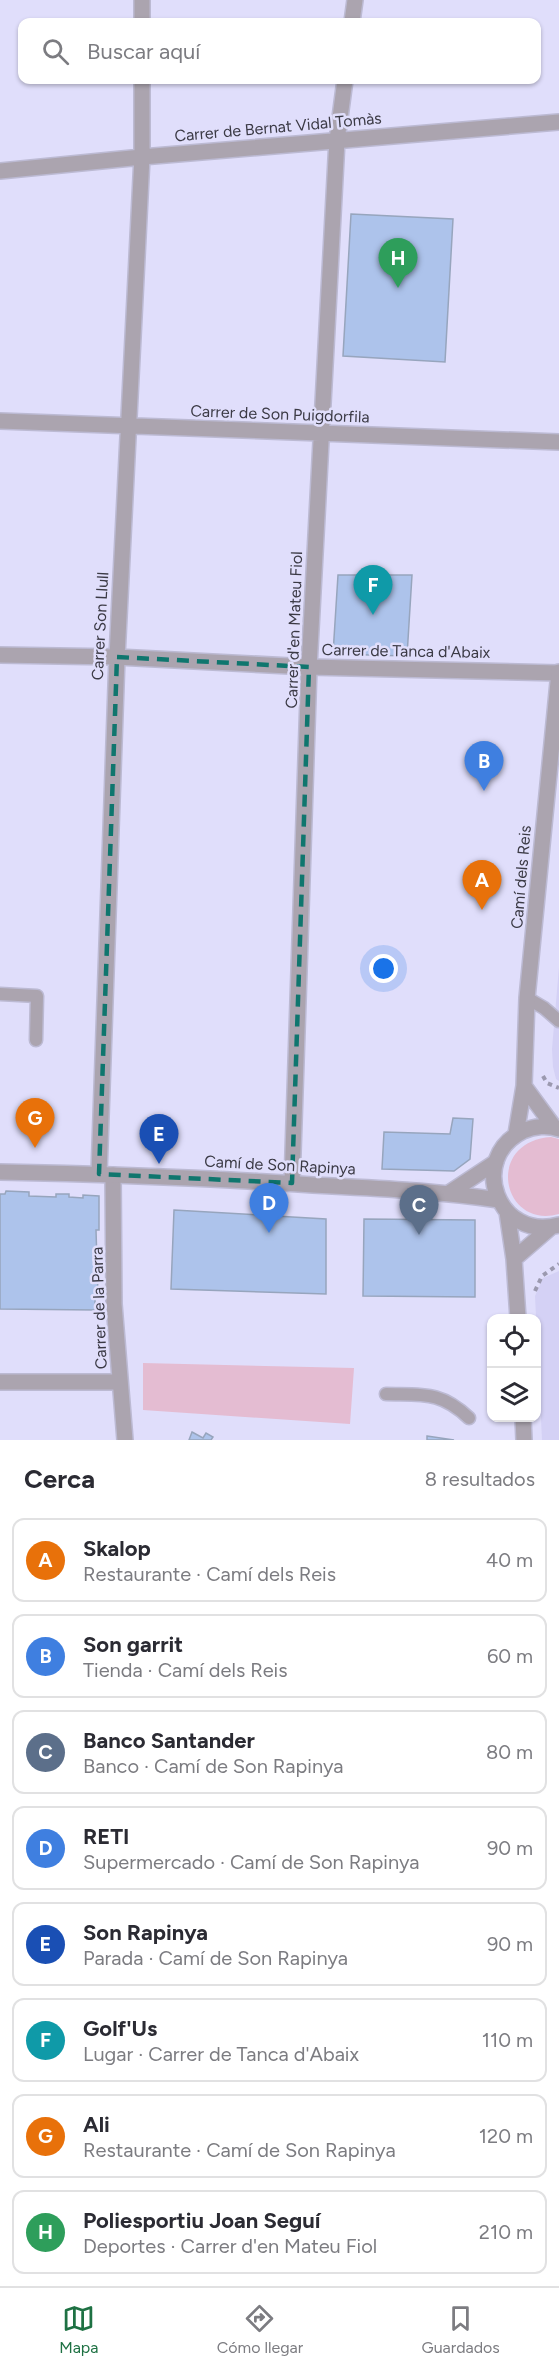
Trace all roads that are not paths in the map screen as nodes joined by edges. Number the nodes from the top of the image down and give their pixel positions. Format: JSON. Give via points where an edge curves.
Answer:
{"nodes":[{"id":1,"x":142,"y":0,"type":"edge"},
{"id":2,"x":355,"y":0,"type":"edge"},
{"id":3,"x":142,"y":18,"type":"edge"},
{"id":4,"x":353,"y":18,"type":"edge"},
{"id":5,"x":142,"y":84,"type":"edge"},
{"id":6,"x":344,"y":84,"type":"edge"},
{"id":7,"x":559,"y":122,"type":"edge"},
{"id":8,"x":337,"y":140,"type":"junction"},
{"id":9,"x":142,"y":157,"type":"junction"},
{"id":10,"x":0,"y":171,"type":"edge"},
{"id":11,"x":0,"y":422,"type":"edge"},
{"id":12,"x":128,"y":425,"type":"junction"},
{"id":13,"x":321,"y":434,"type":"junction"},
{"id":14,"x":559,"y":442,"type":"edge"},
{"id":15,"x":0,"y":655,"type":"edge"},
{"id":16,"x":117,"y":657,"type":"junction"},
{"id":17,"x":309,"y":667,"type":"junction"},
{"id":18,"x":559,"y":672,"type":"edge"},
{"id":19,"x":0,"y":994,"type":"edge"},
{"id":20,"x":527,"y":998,"type":"junction"},
{"id":21,"x":559,"y":1021,"type":"edge"},
{"id":22,"x":36,"y":1040,"type":"dead end"},
{"id":23,"x":524,"y":1086,"type":"junction"},
{"id":24,"x":556,"y":1128,"type":"edge"},
{"id":25,"x":516,"y":1134,"type":"junction"},
{"id":26,"x":496,"y":1162,"type":"junction"},
{"id":27,"x":0,"y":1172,"type":"edge"},
{"id":28,"x":106,"y":1174,"type":"junction"},
{"id":29,"x":292,"y":1183,"type":"junction"},
{"id":30,"x":449,"y":1193,"type":"junction"},
{"id":31,"x":503,"y":1206,"type":"junction"},
{"id":32,"x":555,"y":1226,"type":"edge"},
{"id":33,"x":514,"y":1259,"type":"junction"},
{"id":34,"x":518,"y":1314,"type":"edge"},
{"id":35,"x":0,"y":1382,"type":"edge"},
{"id":36,"x":120,"y":1382,"type":"junction"},
{"id":37,"x":386,"y":1394,"type":"dead end"},
{"id":38,"x":469,"y":1418,"type":"dead end"},
{"id":39,"x":523,"y":1422,"type":"edge"},
{"id":40,"x":125,"y":1440,"type":"edge"},
{"id":41,"x":524,"y":1440,"type":"edge"}],
"edges":[{"from":1,"to":3,"type":"street"},
{"from":2,"to":4,"type":"street"},
{"from":5,"to":9,"type":"street","name":"Carrer Son Llull"},
{"from":6,"to":8,"type":"street","name":"Carrer d'en Mateu Fiol"},
{"from":7,"to":8,"type":"street","name":"Carrer de Bernat Vidal Tomàs"},
{"from":8,"to":9,"type":"street","name":"Carrer de Bernat Vidal Tomàs"},
{"from":8,"to":13,"type":"street","name":"Carrer d'en Mateu Fiol"},
{"from":9,"to":10,"type":"street","name":"Carrer de Bernat Vidal Tomàs"},
{"from":9,"to":12,"type":"street","name":"Carrer Son Llull"},
{"from":11,"to":12,"type":"street","name":"Carrer de Son Puigdorfila"},
{"from":12,"to":13,"type":"street","name":"Carrer de Son Puigdorfila"},
{"from":12,"to":16,"type":"street","name":"Carrer Son Llull"},
{"from":13,"to":14,"type":"street","name":"Carrer de Son Puigdorfila"},
{"from":13,"to":17,"type":"street","name":"Carrer d'en Mateu Fiol"},
{"from":15,"to":16,"type":"street","name":"Carrer de Tanca d'Abaix"},
{"from":16,"to":17,"type":"street","name":"Carrer de Tanca d'Abaix"},
{"from":16,"to":28,"type":"street","name":"Carrer Son Llull"},
{"from":17,"to":18,"type":"street","name":"Carrer de Tanca d'Abaix"},
{"from":17,"to":29,"type":"street","name":"Carrer d'en Mateu Fiol"},
{"from":18,"to":20,"type":"street","name":"Camí dels Reis"},
{"from":19,"to":22,"type":"lane","via":[[37,996]]},
{"from":20,"to":21,"type":"lane"},
{"from":20,"to":23,"type":"street","name":"Camí dels Reis"},
{"from":23,"to":24,"type":"street"},
{"from":23,"to":25,"type":"street","name":"Camí dels Reis"},
{"from":24,"to":25,"type":"street","via":[[528,1129]]},
{"from":25,"to":26,"type":"street"},
{"from":26,"to":30,"type":"street"},
{"from":26,"to":31,"type":"street","via":[[494,1187]]},
{"from":27,"to":28,"type":"street","name":"Camí de Son Rapinya"},
{"from":28,"to":29,"type":"street","name":"Camí de Son Rapinya"},
{"from":28,"to":36,"type":"street","name":"Carrer de la Parra"},
{"from":29,"to":30,"type":"street","name":"Camí de Son Rapinya"},
{"from":30,"to":31,"type":"street","name":"Camí de Son Rapinya"},
{"from":31,"to":32,"type":"street","via":[[518,1220],[534,1227]]},
{"from":31,"to":33,"type":"street"},
{"from":32,"to":33,"type":"street"},
{"from":33,"to":34,"type":"street"},
{"from":35,"to":36,"type":"street"},
{"from":36,"to":40,"type":"street","name":"Carrer de la Parra"},
{"from":37,"to":38,"type":"lane","via":[[441,1398]]},
{"from":39,"to":41,"type":"street"}]}
